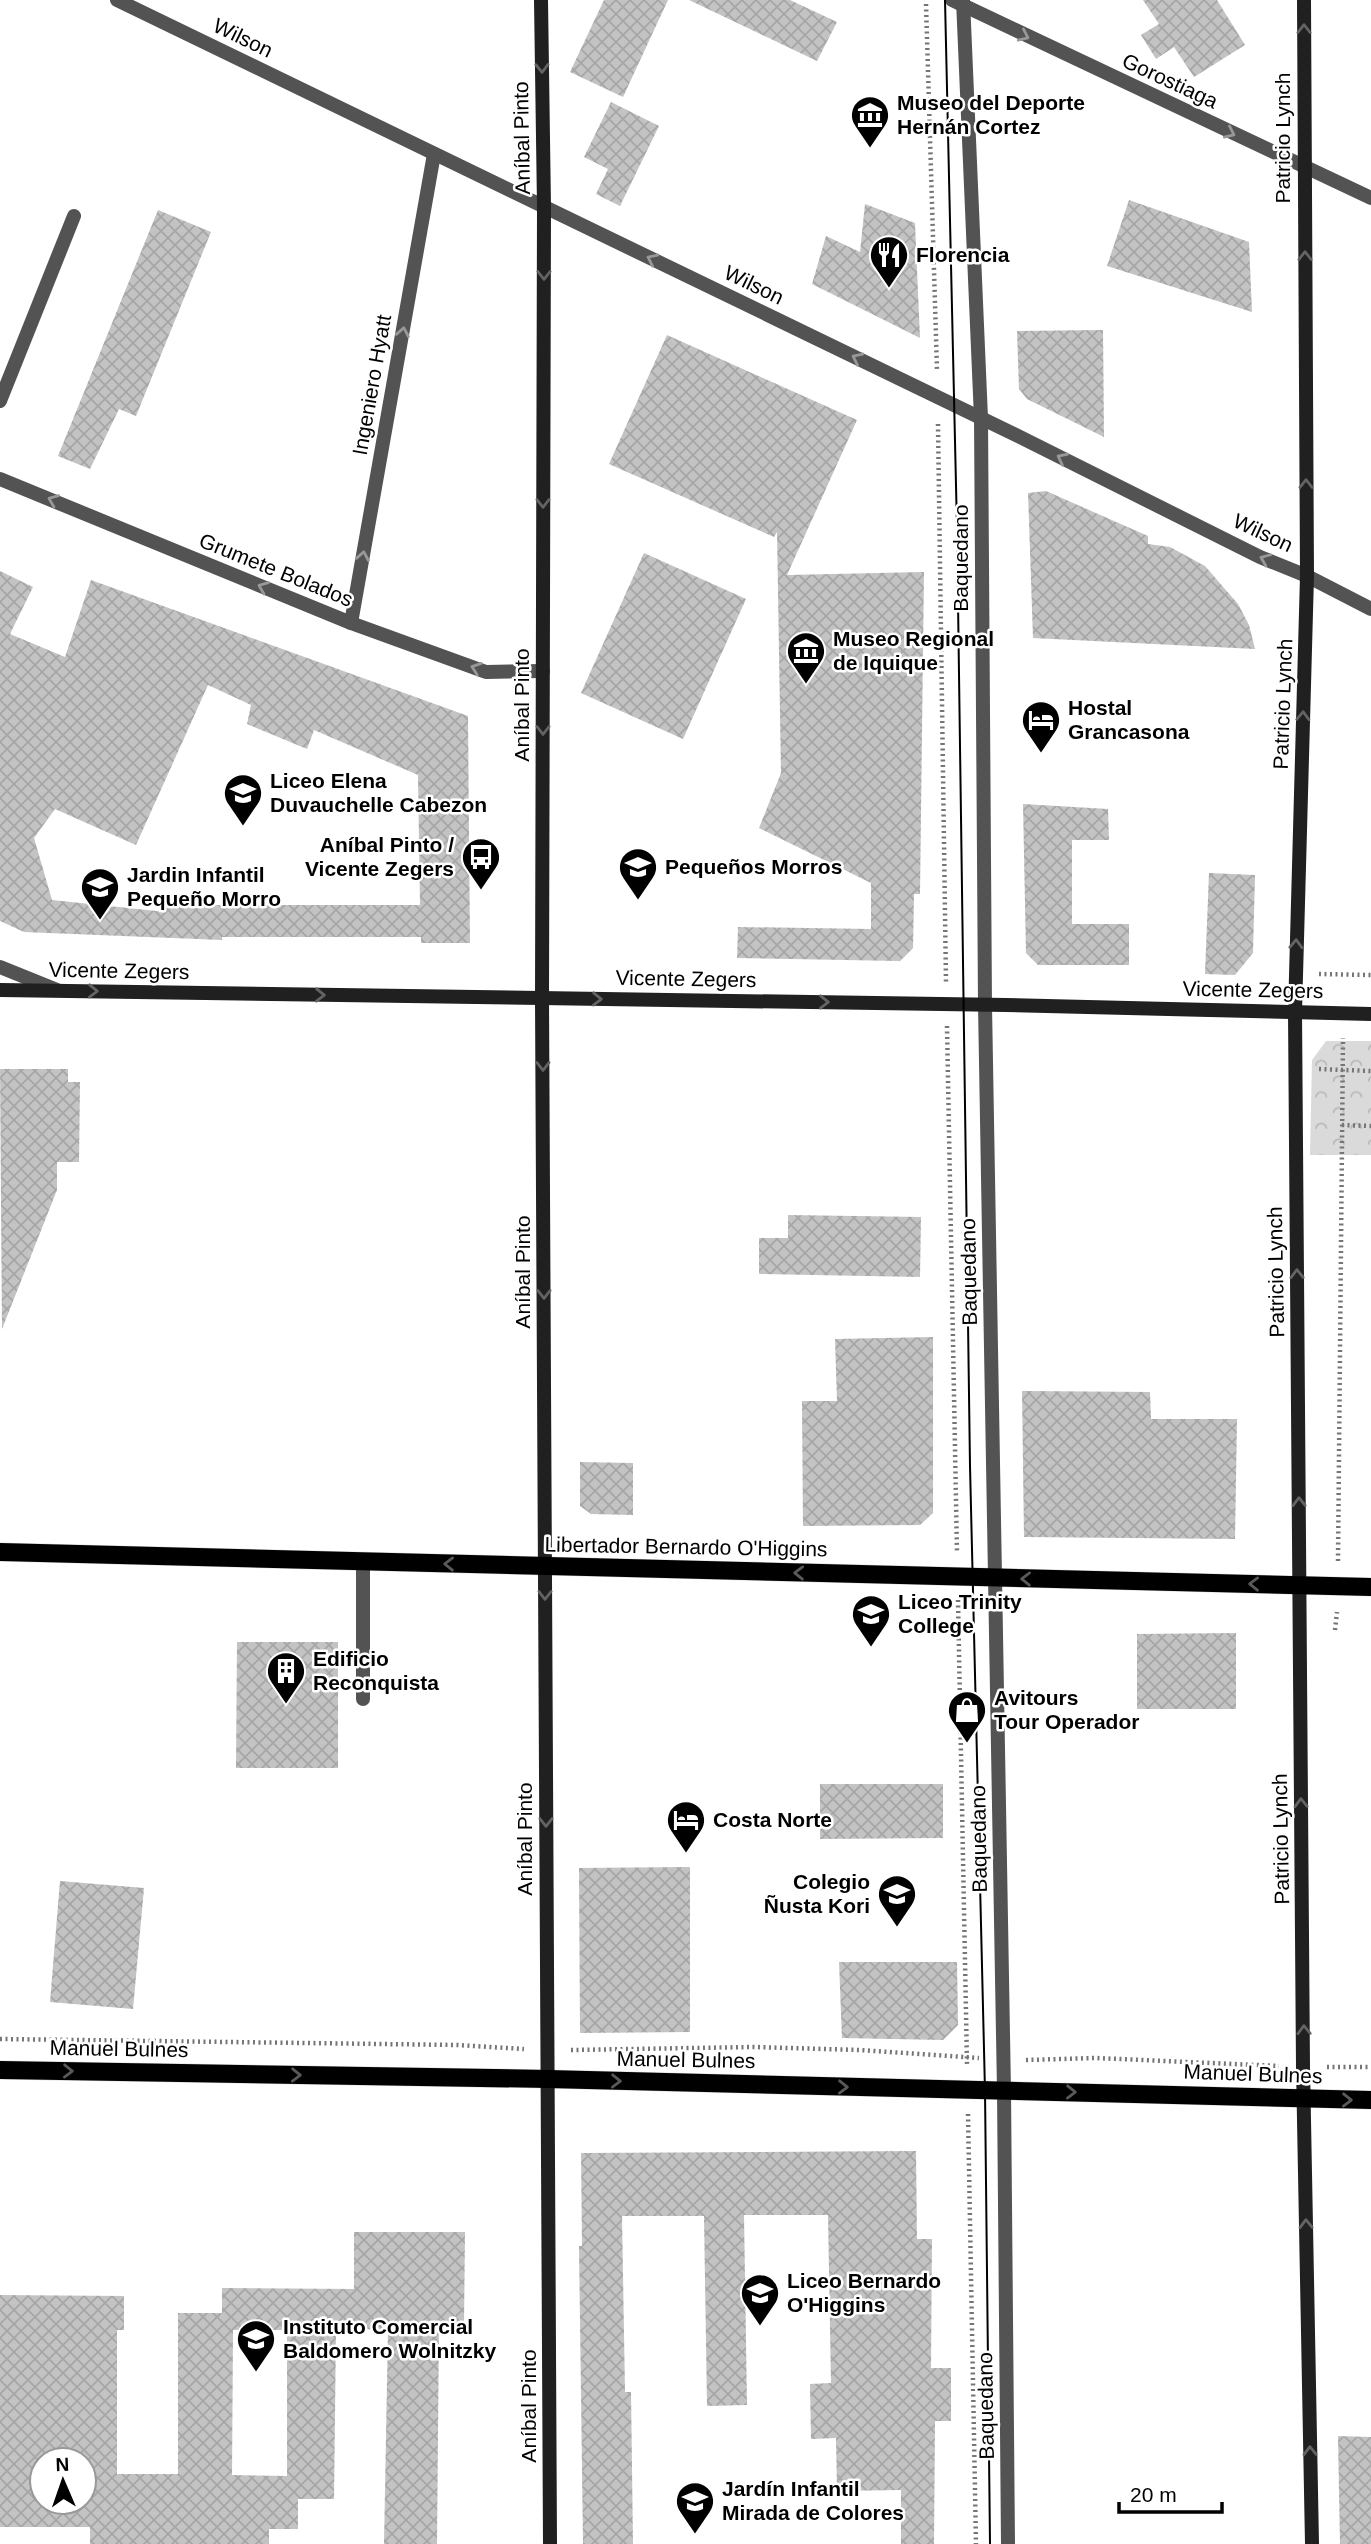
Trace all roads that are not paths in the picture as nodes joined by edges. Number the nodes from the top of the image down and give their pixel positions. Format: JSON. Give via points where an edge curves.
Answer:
{"nodes":[{"id":1,"x":117,"y":0,"type":"edge"},
{"id":2,"x":541,"y":0,"type":"edge"},
{"id":3,"x":1304,"y":0,"type":"edge"},
{"id":4,"x":959,"y":2,"type":"edge"},
{"id":5,"x":434,"y":154,"type":"junction"},
{"id":6,"x":1305,"y":167,"type":"junction"},
{"id":7,"x":1371,"y":198,"type":"edge"},
{"id":8,"x":544,"y":207,"type":"junction"},
{"id":9,"x":74,"y":216,"type":"dead end"},
{"id":10,"x":0,"y":401,"type":"edge"},
{"id":11,"x":981,"y":418,"type":"junction"},
{"id":12,"x":0,"y":479,"type":"edge"},
{"id":13,"x":1307,"y":576,"type":"junction"},
{"id":14,"x":1371,"y":609,"type":"edge"},
{"id":15,"x":351,"y":623,"type":"junction"},
{"id":16,"x":543,"y":671,"type":"junction"},
{"id":17,"x":0,"y":967,"type":"edge"},
{"id":18,"x":0,"y":990,"type":"edge"},
{"id":19,"x":60,"y":991,"type":"junction"},
{"id":20,"x":542,"y":998,"type":"junction"},
{"id":21,"x":985,"y":1005,"type":"junction"},
{"id":22,"x":1294,"y":1012,"type":"junction"},
{"id":23,"x":1371,"y":1014,"type":"edge"},
{"id":24,"x":0,"y":1552,"type":"edge"},
{"id":25,"x":363,"y":1562,"type":"junction"},
{"id":26,"x":545,"y":1566,"type":"junction"},
{"id":27,"x":996,"y":1578,"type":"junction"},
{"id":28,"x":1300,"y":1585,"type":"junction"},
{"id":29,"x":1371,"y":1587,"type":"edge"},
{"id":30,"x":363,"y":1699,"type":"dead end"},
{"id":31,"x":0,"y":2070,"type":"edge"},
{"id":32,"x":548,"y":2079,"type":"junction"},
{"id":33,"x":1004,"y":2091,"type":"junction"},
{"id":34,"x":1304,"y":2098,"type":"junction"},
{"id":35,"x":1371,"y":2100,"type":"edge"},
{"id":36,"x":550,"y":2544,"type":"edge"},
{"id":37,"x":1009,"y":2544,"type":"edge"},
{"id":38,"x":1312,"y":2544,"type":"edge"}],
"edges":[{"from":1,"to":5,"type":"street","name":"Wilson"},
{"from":2,"to":8,"type":"street","name":"Aníbal Pinto","one_way":true},
{"from":6,"to":3,"type":"street","name":"Patricio Lynch","one_way":true},
{"from":4,"to":6,"type":"street","name":"Gorostiaga","one_way":true},
{"from":4,"to":11,"type":"street","name":"Baquedano"},
{"from":5,"to":8,"type":"street","name":"Wilson"},
{"from":15,"to":5,"type":"street","name":"Ingeniero Hyatt","one_way":true},
{"from":6,"to":7,"type":"street","name":"Gorostiaga"},
{"from":13,"to":6,"type":"street","name":"Patricio Lynch","one_way":true},
{"from":11,"to":8,"type":"street","name":"Wilson","one_way":true},
{"from":8,"to":16,"type":"street","name":"Aníbal Pinto","one_way":true},
{"from":9,"to":10,"type":"street"},
{"from":13,"to":11,"type":"street","name":"Wilson","one_way":true},
{"from":11,"to":21,"type":"street","name":"Baquedano"},
{"from":15,"to":12,"type":"street","name":"Grumete Bolados","one_way":true},
{"from":13,"to":14,"type":"street","name":"Wilson"},
{"from":22,"to":13,"type":"street","name":"Patricio Lynch","one_way":true},
{"from":16,"to":15,"type":"street","name":"Grumete Bolados","one_way":true,"via":[[486,672]]},
{"from":16,"to":20,"type":"street","name":"Aníbal Pinto","one_way":true},
{"from":17,"to":19,"type":"street"},
{"from":18,"to":19,"type":"street","name":"Vicente Zegers"},
{"from":19,"to":20,"type":"street","name":"Vicente Zegers","one_way":true},
{"from":20,"to":21,"type":"street","name":"Vicente Zegers","one_way":true},
{"from":20,"to":26,"type":"street","name":"Aníbal Pinto","one_way":true},
{"from":21,"to":22,"type":"street","name":"Vicente Zegers"},
{"from":21,"to":27,"type":"street","name":"Baquedano"},
{"from":22,"to":23,"type":"street","name":"Vicente Zegers"},
{"from":28,"to":22,"type":"street","name":"Patricio Lynch","one_way":true},
{"from":24,"to":25,"type":"main road","name":"Libertador Bernardo O'Higgins"},
{"from":26,"to":25,"type":"main road","name":"Libertador Bernardo O'Higgins","one_way":true},
{"from":25,"to":30,"type":"street"},
{"from":27,"to":26,"type":"main road","name":"Libertador Bernardo O'Higgins","one_way":true},
{"from":26,"to":32,"type":"street","name":"Aníbal Pinto","one_way":true},
{"from":28,"to":27,"type":"main road","name":"Libertador Bernardo O'Higgins","one_way":true},
{"from":27,"to":33,"type":"street","name":"Baquedano"},
{"from":28,"to":29,"type":"main road","name":"Libertador Bernardo O'Higgins"},
{"from":34,"to":28,"type":"street","name":"Patricio Lynch","one_way":true},
{"from":31,"to":32,"type":"main road","name":"Manuel Bulnes","one_way":true},
{"from":32,"to":33,"type":"main road","name":"Manuel Bulnes","one_way":true},
{"from":32,"to":36,"type":"street","name":"Aníbal Pinto"},
{"from":33,"to":34,"type":"main road","name":"Manuel Bulnes","one_way":true},
{"from":33,"to":37,"type":"street","name":"Baquedano"},
{"from":34,"to":35,"type":"main road","name":"Manuel Bulnes","one_way":true},
{"from":38,"to":34,"type":"street","name":"Patricio Lynch","one_way":true}]}
